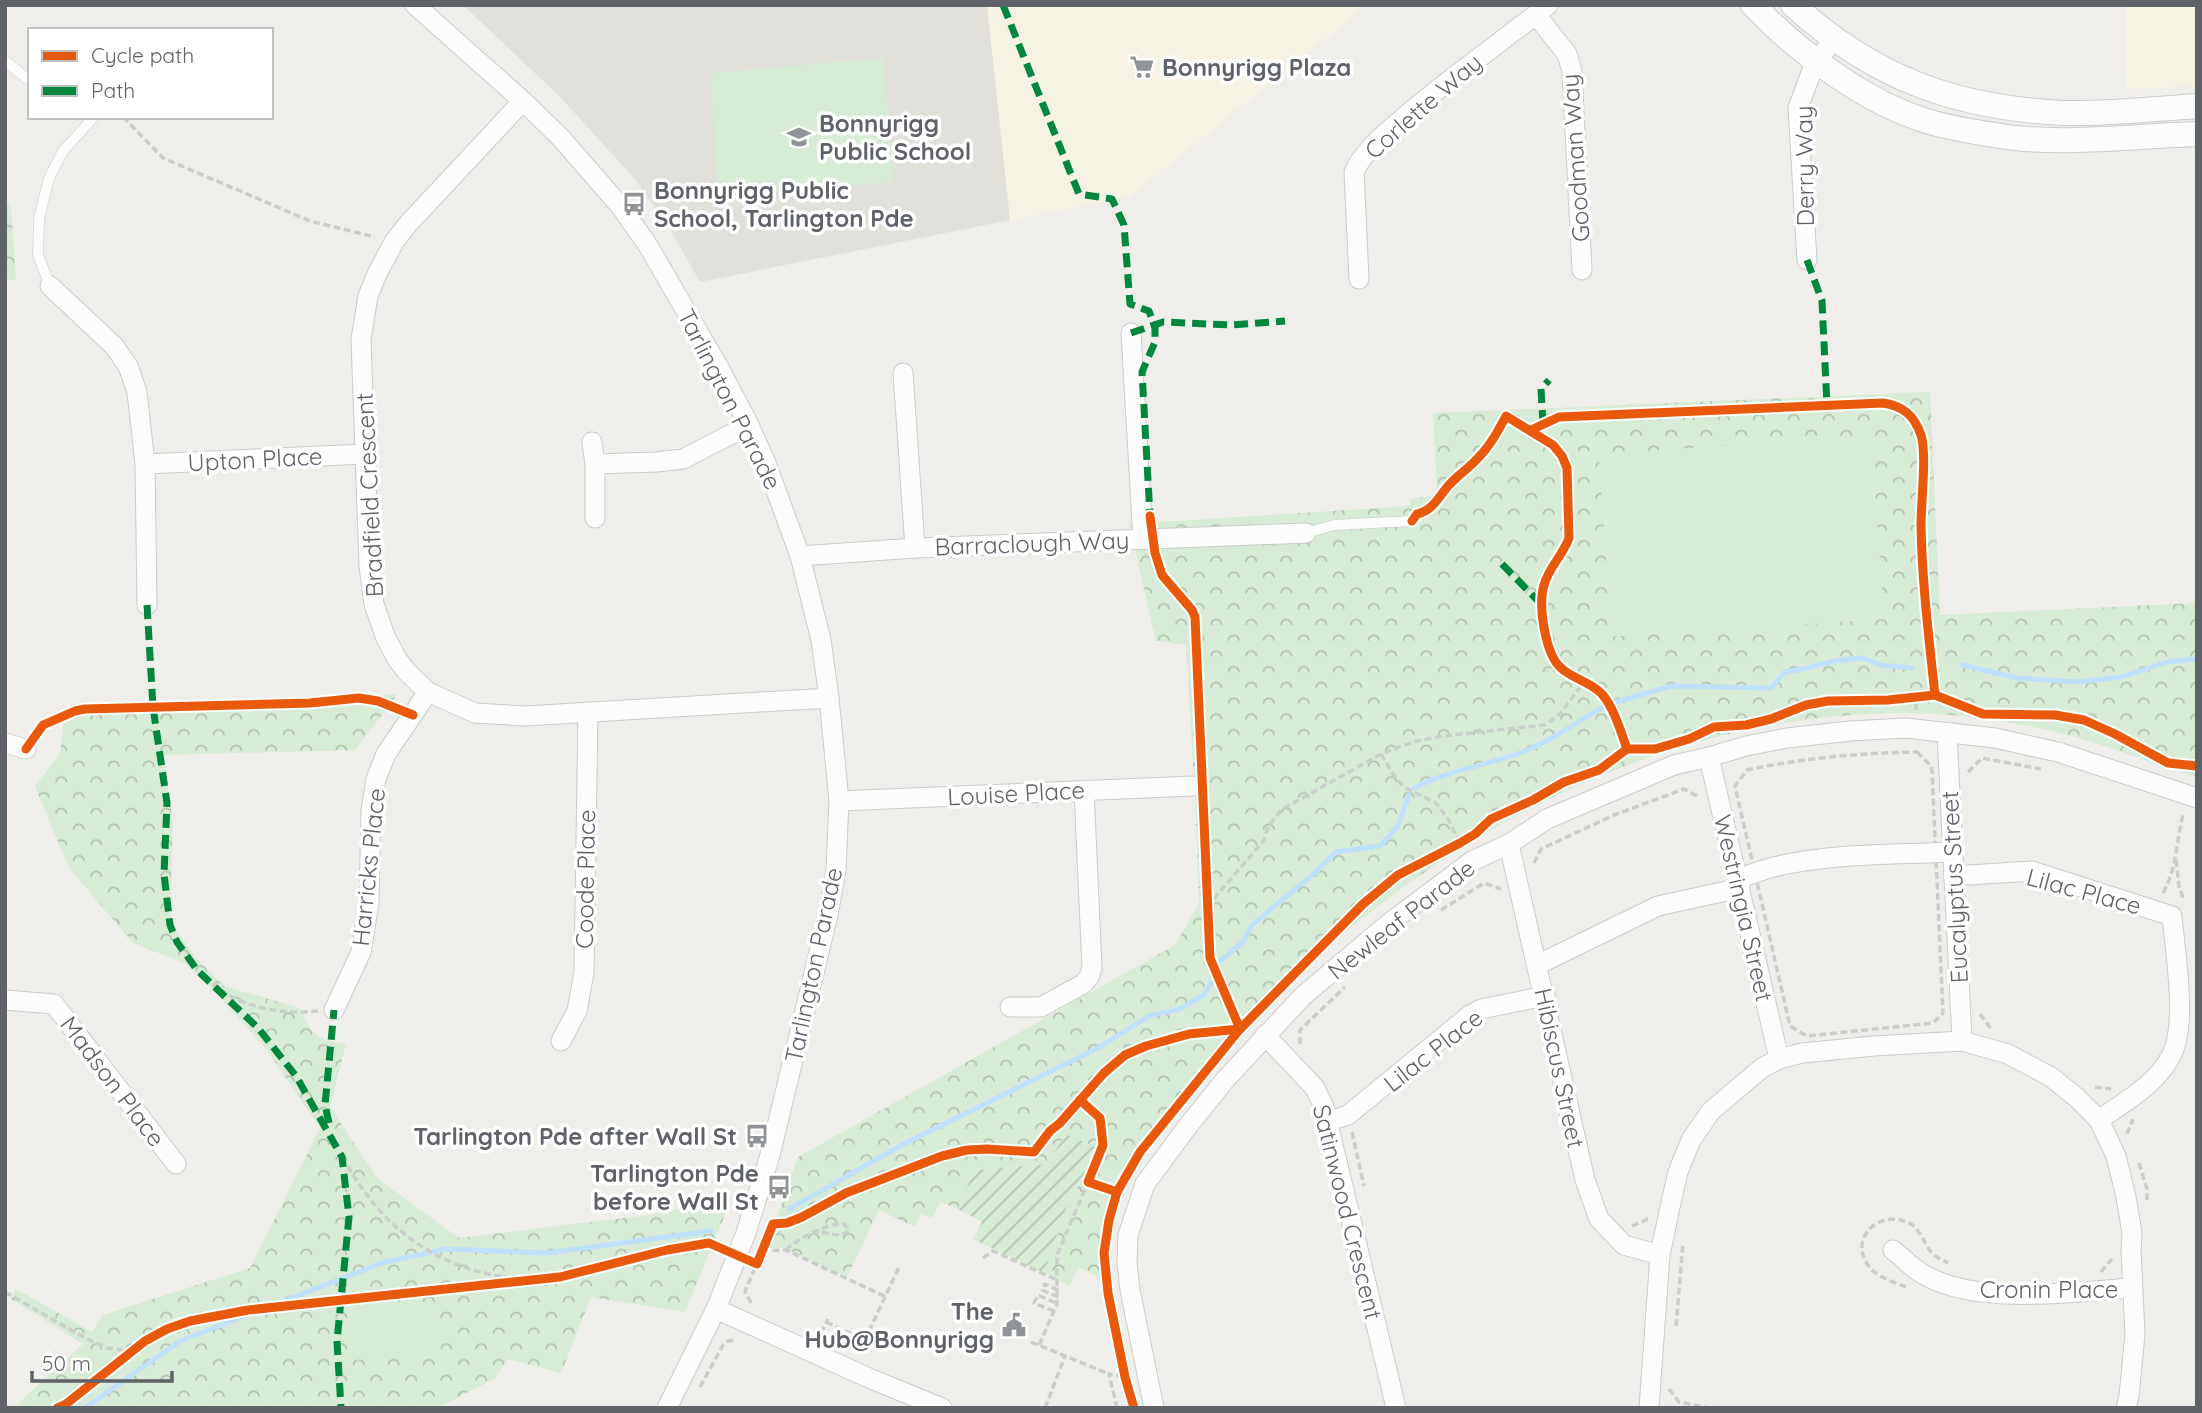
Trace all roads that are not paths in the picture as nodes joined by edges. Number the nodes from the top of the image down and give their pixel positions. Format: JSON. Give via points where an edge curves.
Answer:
{"nodes":[{"id":1,"x":415,"y":5,"type":"edge"},
{"id":2,"x":1753,"y":5,"type":"edge"},
{"id":3,"x":1793,"y":5,"type":"edge"},
{"id":4,"x":1542,"y":10,"type":"edge"},
{"id":5,"x":1833,"y":38,"type":"junction"},
{"id":6,"x":5,"y":61,"type":"edge"},
{"id":7,"x":1818,"y":62,"type":"junction"},
{"id":8,"x":28,"y":78,"type":"edge"},
{"id":9,"x":523,"y":101,"type":"junction"},
{"id":10,"x":2197,"y":106,"type":"edge"},
{"id":11,"x":91,"y":121,"type":"edge"},
{"id":12,"x":2197,"y":134,"type":"edge"},
{"id":13,"x":1807,"y":260,"type":"dead end"},
{"id":14,"x":1582,"y":270,"type":"dead end"},
{"id":15,"x":1359,"y":279,"type":"dead end"},
{"id":16,"x":50,"y":286,"type":"joint"},
{"id":17,"x":1131,"y":333,"type":"dead end"},
{"id":18,"x":903,"y":373,"type":"dead end"},
{"id":19,"x":749,"y":425,"type":"junction"},
{"id":20,"x":592,"y":442,"type":"dead end"},
{"id":21,"x":365,"y":454,"type":"junction"},
{"id":22,"x":145,"y":464,"type":"junction"},
{"id":23,"x":595,"y":464,"type":"junction"},
{"id":24,"x":595,"y":518,"type":"dead end"},
{"id":25,"x":1412,"y":521,"type":"dead end"},
{"id":26,"x":1306,"y":533,"type":"joint"},
{"id":27,"x":1143,"y":539,"type":"junction"},
{"id":28,"x":915,"y":548,"type":"junction"},
{"id":29,"x":800,"y":556,"type":"junction"},
{"id":30,"x":147,"y":605,"type":"dead end"},
{"id":31,"x":428,"y":692,"type":"junction"},
{"id":32,"x":829,"y":698,"type":"junction"},
{"id":33,"x":588,"y":712,"type":"junction"},
{"id":34,"x":1947,"y":733,"type":"junction"},
{"id":35,"x":5,"y":743,"type":"edge"},
{"id":36,"x":26,"y":749,"type":"dead end"},
{"id":37,"x":1709,"y":757,"type":"junction"},
{"id":38,"x":1193,"y":786,"type":"dead end"},
{"id":39,"x":1084,"y":790,"type":"junction"},
{"id":40,"x":2197,"y":798,"type":"edge"},
{"id":41,"x":839,"y":801,"type":"junction"},
{"id":42,"x":1509,"y":844,"type":"junction"},
{"id":43,"x":1944,"y":852,"type":"junction"},
{"id":44,"x":1953,"y":876,"type":"junction"},
{"id":45,"x":1744,"y":880,"type":"junction"},
{"id":46,"x":1537,"y":965,"type":"junction"},
{"id":47,"x":1545,"y":996,"type":"junction"},
{"id":48,"x":5,"y":1000,"type":"edge"},
{"id":49,"x":1010,"y":1007,"type":"dead end"},
{"id":50,"x":334,"y":1010,"type":"road end"},
{"id":51,"x":1265,"y":1035,"type":"junction"},
{"id":52,"x":561,"y":1041,"type":"dead end"},
{"id":53,"x":1962,"y":1041,"type":"junction"},
{"id":54,"x":1779,"y":1059,"type":"junction"},
{"id":55,"x":2099,"y":1120,"type":"junction"},
{"id":56,"x":1329,"y":1121,"type":"junction"},
{"id":57,"x":176,"y":1164,"type":"dead end"},
{"id":58,"x":1893,"y":1250,"type":"dead end"},
{"id":59,"x":1660,"y":1255,"type":"junction"},
{"id":60,"x":2132,"y":1288,"type":"junction"},
{"id":61,"x":716,"y":1308,"type":"junction"},
{"id":62,"x":667,"y":1408,"type":"edge"},
{"id":63,"x":942,"y":1408,"type":"edge"},
{"id":64,"x":1154,"y":1408,"type":"edge"},
{"id":65,"x":1396,"y":1408,"type":"edge"},
{"id":66,"x":1649,"y":1408,"type":"edge"},
{"id":67,"x":2126,"y":1408,"type":"edge"}],
"edges":[{"from":1,"to":9,"type":"street","name":"Tarlington Parade"},
{"from":2,"to":7,"type":"street"},
{"from":3,"to":5,"type":"street"},
{"from":4,"to":14,"type":"street","name":"Goodman Way","via":[[1572,71]]},
{"from":4,"to":15,"type":"street","name":"Corlette Way","via":[[1434,91],[1361,157],[1354,172]]},
{"from":5,"to":7,"type":"street","name":"Derry Way"},
{"from":5,"to":10,"type":"street","via":[[1917,85],[1991,106],[2066,113]]},
{"from":6,"to":8,"type":"lane"},
{"from":7,"to":12,"type":"street","via":[[1885,103],[1928,122],[1965,130],[2062,139]]},
{"from":7,"to":13,"type":"street","name":"Derry Way","via":[[1798,108]]},
{"from":9,"to":19,"type":"street","name":"Tarlington Parade","via":[[584,164],[647,244]]},
{"from":9,"to":21,"type":"street","name":"Bradfield Crescent","via":[[424,205],[376,274],[361,339]]},
{"from":11,"to":16,"type":"lane","via":[[63,151],[49,178],[39,219],[38,255]]},
{"from":16,"to":22,"type":"street","via":[[114,346],[128,366]]},
{"from":17,"to":27,"type":"street"},
{"from":18,"to":28,"type":"street"},
{"from":19,"to":23,"type":"street","via":[[683,459]]},
{"from":19,"to":29,"type":"street","name":"Tarlington Parade"},
{"from":20,"to":23,"type":"street"},
{"from":21,"to":22,"type":"street","name":"Upton Place"},
{"from":21,"to":31,"type":"street","name":"Bradfield Crescent","via":[[374,604],[397,659]]},
{"from":22,"to":30,"type":"street"},
{"from":23,"to":24,"type":"street"},
{"from":25,"to":26,"type":"lane","via":[[1334,525]]},
{"from":26,"to":27,"type":"street","name":"Barraclough Way"},
{"from":27,"to":28,"type":"street","name":"Barraclough Way"},
{"from":28,"to":29,"type":"street","name":"Barraclough Way"},
{"from":29,"to":32,"type":"street","name":"Tarlington Parade","via":[[821,640]]},
{"from":31,"to":33,"type":"street","name":"Bradfield Crescent","via":[[475,713]]},
{"from":31,"to":50,"type":"street","name":"Harricks Place","via":[[386,754],[376,779],[369,903],[361,952]]},
{"from":32,"to":33,"type":"street","name":"Bradfield Crescent"},
{"from":32,"to":41,"type":"street","name":"Tarlington Parade"},
{"from":33,"to":52,"type":"street","name":"Coode Place","via":[[584,972],[577,1011]]},
{"from":34,"to":37,"type":"street","name":"Newleaf Parade","via":[[1906,728],[1850,731],[1759,743]]},
{"from":34,"to":40,"type":"street","name":"Newleaf Parade","via":[[2058,752]]},
{"from":34,"to":43,"type":"street","name":"Eucalyptus Street"},
{"from":35,"to":36,"type":"street"},
{"from":37,"to":42,"type":"street","name":"Newleaf Parade","via":[[1619,787],[1547,819]]},
{"from":37,"to":45,"type":"street","name":"Westringia Street"},
{"from":38,"to":39,"type":"street","name":"Louise Place"},
{"from":39,"to":41,"type":"street","name":"Louise Place"},
{"from":39,"to":49,"type":"street","via":[[1090,976],[1041,1007]]},
{"from":41,"to":61,"type":"street","name":"Tarlington Parade","via":[[836,870],[828,915],[770,1156]]},
{"from":42,"to":46,"type":"street","name":"Hibiscus Street"},
{"from":42,"to":51,"type":"street","name":"Newleaf Parade","via":[[1472,861],[1388,924]]},
{"from":43,"to":44,"type":"street","name":"Eucalyptus Street"},
{"from":43,"to":45,"type":"street","via":[[1826,858],[1773,867]]},
{"from":44,"to":53,"type":"street","name":"Eucalyptus Street"},
{"from":44,"to":55,"type":"street","name":"Lilac Place","via":[[2032,871],[2164,913],[2179,1027],[2172,1055],[2146,1087]]},
{"from":45,"to":46,"type":"street","via":[[1658,906]]},
{"from":45,"to":54,"type":"street","name":"Westringia Street"},
{"from":46,"to":47,"type":"street","name":"Hibiscus Street"},
{"from":47,"to":56,"type":"street","name":"Lilac Place","via":[[1481,1009],[1348,1115]]},
{"from":47,"to":59,"type":"street","name":"Hibiscus Street","via":[[1585,1180],[1599,1219],[1624,1245]]},
{"from":48,"to":57,"type":"street","name":"Madson Place","via":[[54,1004]]},
{"from":51,"to":56,"type":"street","name":"Satinwood Crescent","via":[[1315,1088]]},
{"from":51,"to":64,"type":"street","name":"Newleaf Parade","via":[[1144,1184],[1133,1218],[1127,1263]]},
{"from":53,"to":54,"type":"street","via":[[1838,1049]]},
{"from":53,"to":55,"type":"street","via":[[2008,1054],[2051,1077]]},
{"from":54,"to":59,"type":"street","via":[[1711,1111],[1691,1140],[1678,1172]]},
{"from":55,"to":60,"type":"street","via":[[2116,1156],[2126,1197],[2132,1233]]},
{"from":56,"to":65,"type":"street","name":"Satinwood Crescent"},
{"from":58,"to":60,"type":"street","name":"Cronin Place","via":[[1919,1272],[1958,1289],[2044,1294]]},
{"from":59,"to":66,"type":"street"},
{"from":60,"to":67,"type":"street","via":[[2135,1334]]},
{"from":61,"to":62,"type":"street","name":"Tarlington Parade"},
{"from":61,"to":63,"type":"street"}]}
